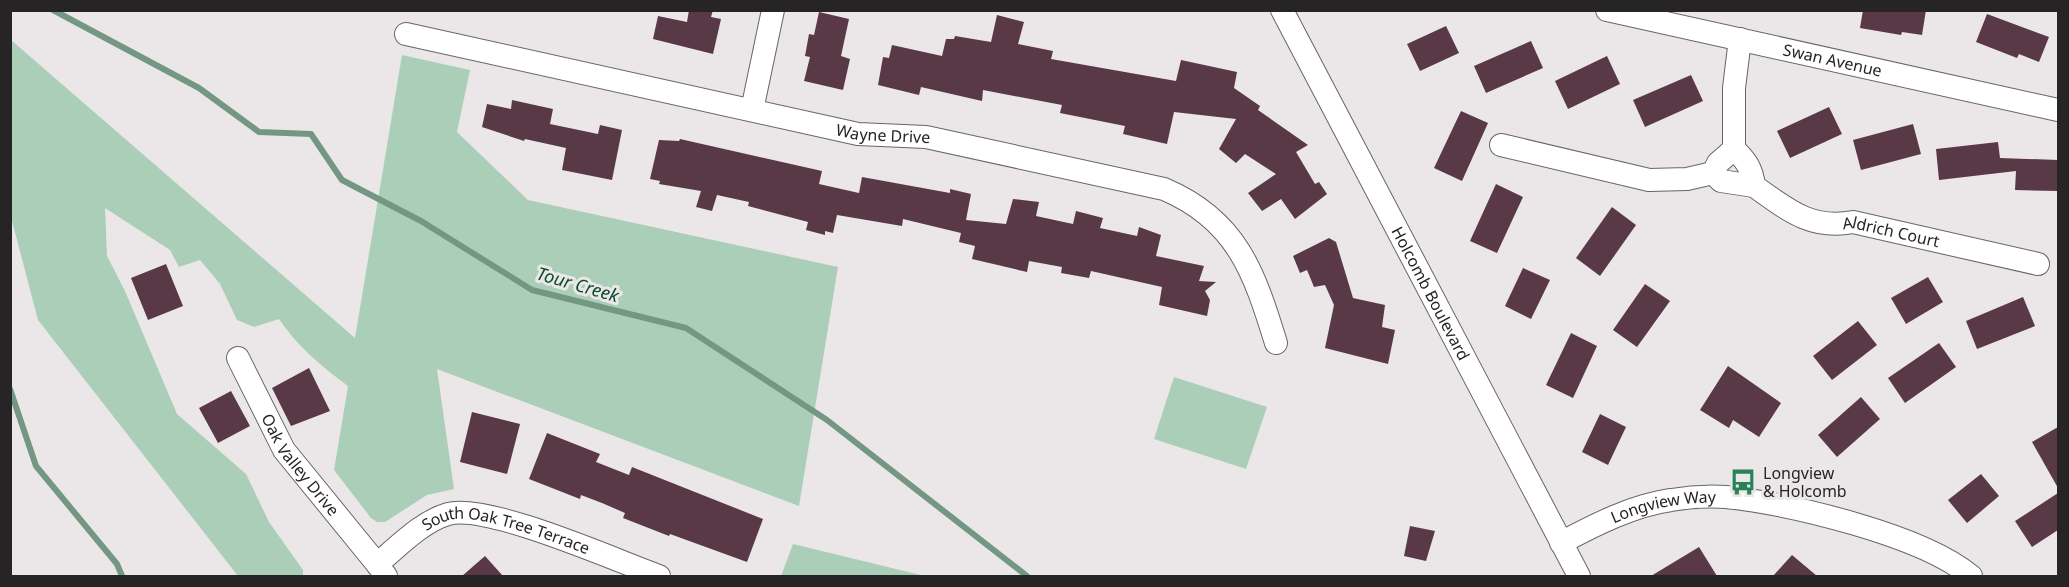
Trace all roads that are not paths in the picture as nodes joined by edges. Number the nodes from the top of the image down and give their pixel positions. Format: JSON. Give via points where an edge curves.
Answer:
{"nodes":[{"id":1,"x":773,"y":10,"type":"edge"},
{"id":2,"x":1282,"y":10,"type":"edge"},
{"id":3,"x":1607,"y":10,"type":"edge"},
{"id":4,"x":1631,"y":13,"type":"edge"},
{"id":5,"x":406,"y":34,"type":"dead end"},
{"id":6,"x":1740,"y":39,"type":"junction"},
{"id":7,"x":752,"y":110,"type":"junction"},
{"id":8,"x":2058,"y":110,"type":"edge"},
{"id":9,"x":1501,"y":145,"type":"dead end"},
{"id":10,"x":1734,"y":149,"type":"junction"},
{"id":11,"x":1713,"y":173,"type":"junction"},
{"id":12,"x":1754,"y":186,"type":"junction"},
{"id":13,"x":2038,"y":264,"type":"dead end"},
{"id":14,"x":1276,"y":343,"type":"dead end"},
{"id":15,"x":238,"y":358,"type":"dead end"},
{"id":16,"x":1561,"y":543,"type":"junction"},
{"id":17,"x":382,"y":570,"type":"edge"},
{"id":18,"x":659,"y":576,"type":"edge"},
{"id":19,"x":1579,"y":576,"type":"edge"},
{"id":20,"x":1971,"y":576,"type":"edge"}],
"edges":[{"from":1,"to":7,"type":"street"},
{"from":2,"to":16,"type":"street","name":"Holcomb Boulevard"},
{"from":3,"to":4,"type":"street","name":"Swan Avenue"},
{"from":4,"to":6,"type":"street","name":"Swan Avenue"},
{"from":5,"to":7,"type":"street","name":"Wayne Drive"},
{"from":6,"to":8,"type":"street","name":"Swan Avenue"},
{"from":6,"to":10,"type":"street","via":[[1734,88]]},
{"from":7,"to":14,"type":"street","name":"Wayne Drive","via":[[858,134],[926,136],[1130,180],[1187,199],[1238,245],[1258,284]]},
{"from":9,"to":11,"type":"street","via":[[1649,180],[1687,179]]},
{"from":10,"to":11,"type":"street"},
{"from":10,"to":12,"type":"street","via":[[1752,171]]},
{"from":11,"to":12,"type":"street","name":"Aldrich Court","via":[[1721,181]]},
{"from":12,"to":13,"type":"street","name":"Aldrich Court","via":[[1811,221],[1835,226],[1853,222]]},
{"from":15,"to":17,"type":"street","name":"Oak Valley Drive","via":[[284,450]]},
{"from":16,"to":19,"type":"street","name":"Holcomb Boulevard"},
{"from":16,"to":20,"type":"street","name":"Longview Way","via":[[1619,516],[1668,500],[1726,497],[1882,532],[1926,550]]},
{"from":17,"to":18,"type":"street","name":"South Oak Tree Terrace","via":[[423,527],[449,514],[479,514],[515,523]]}]}
